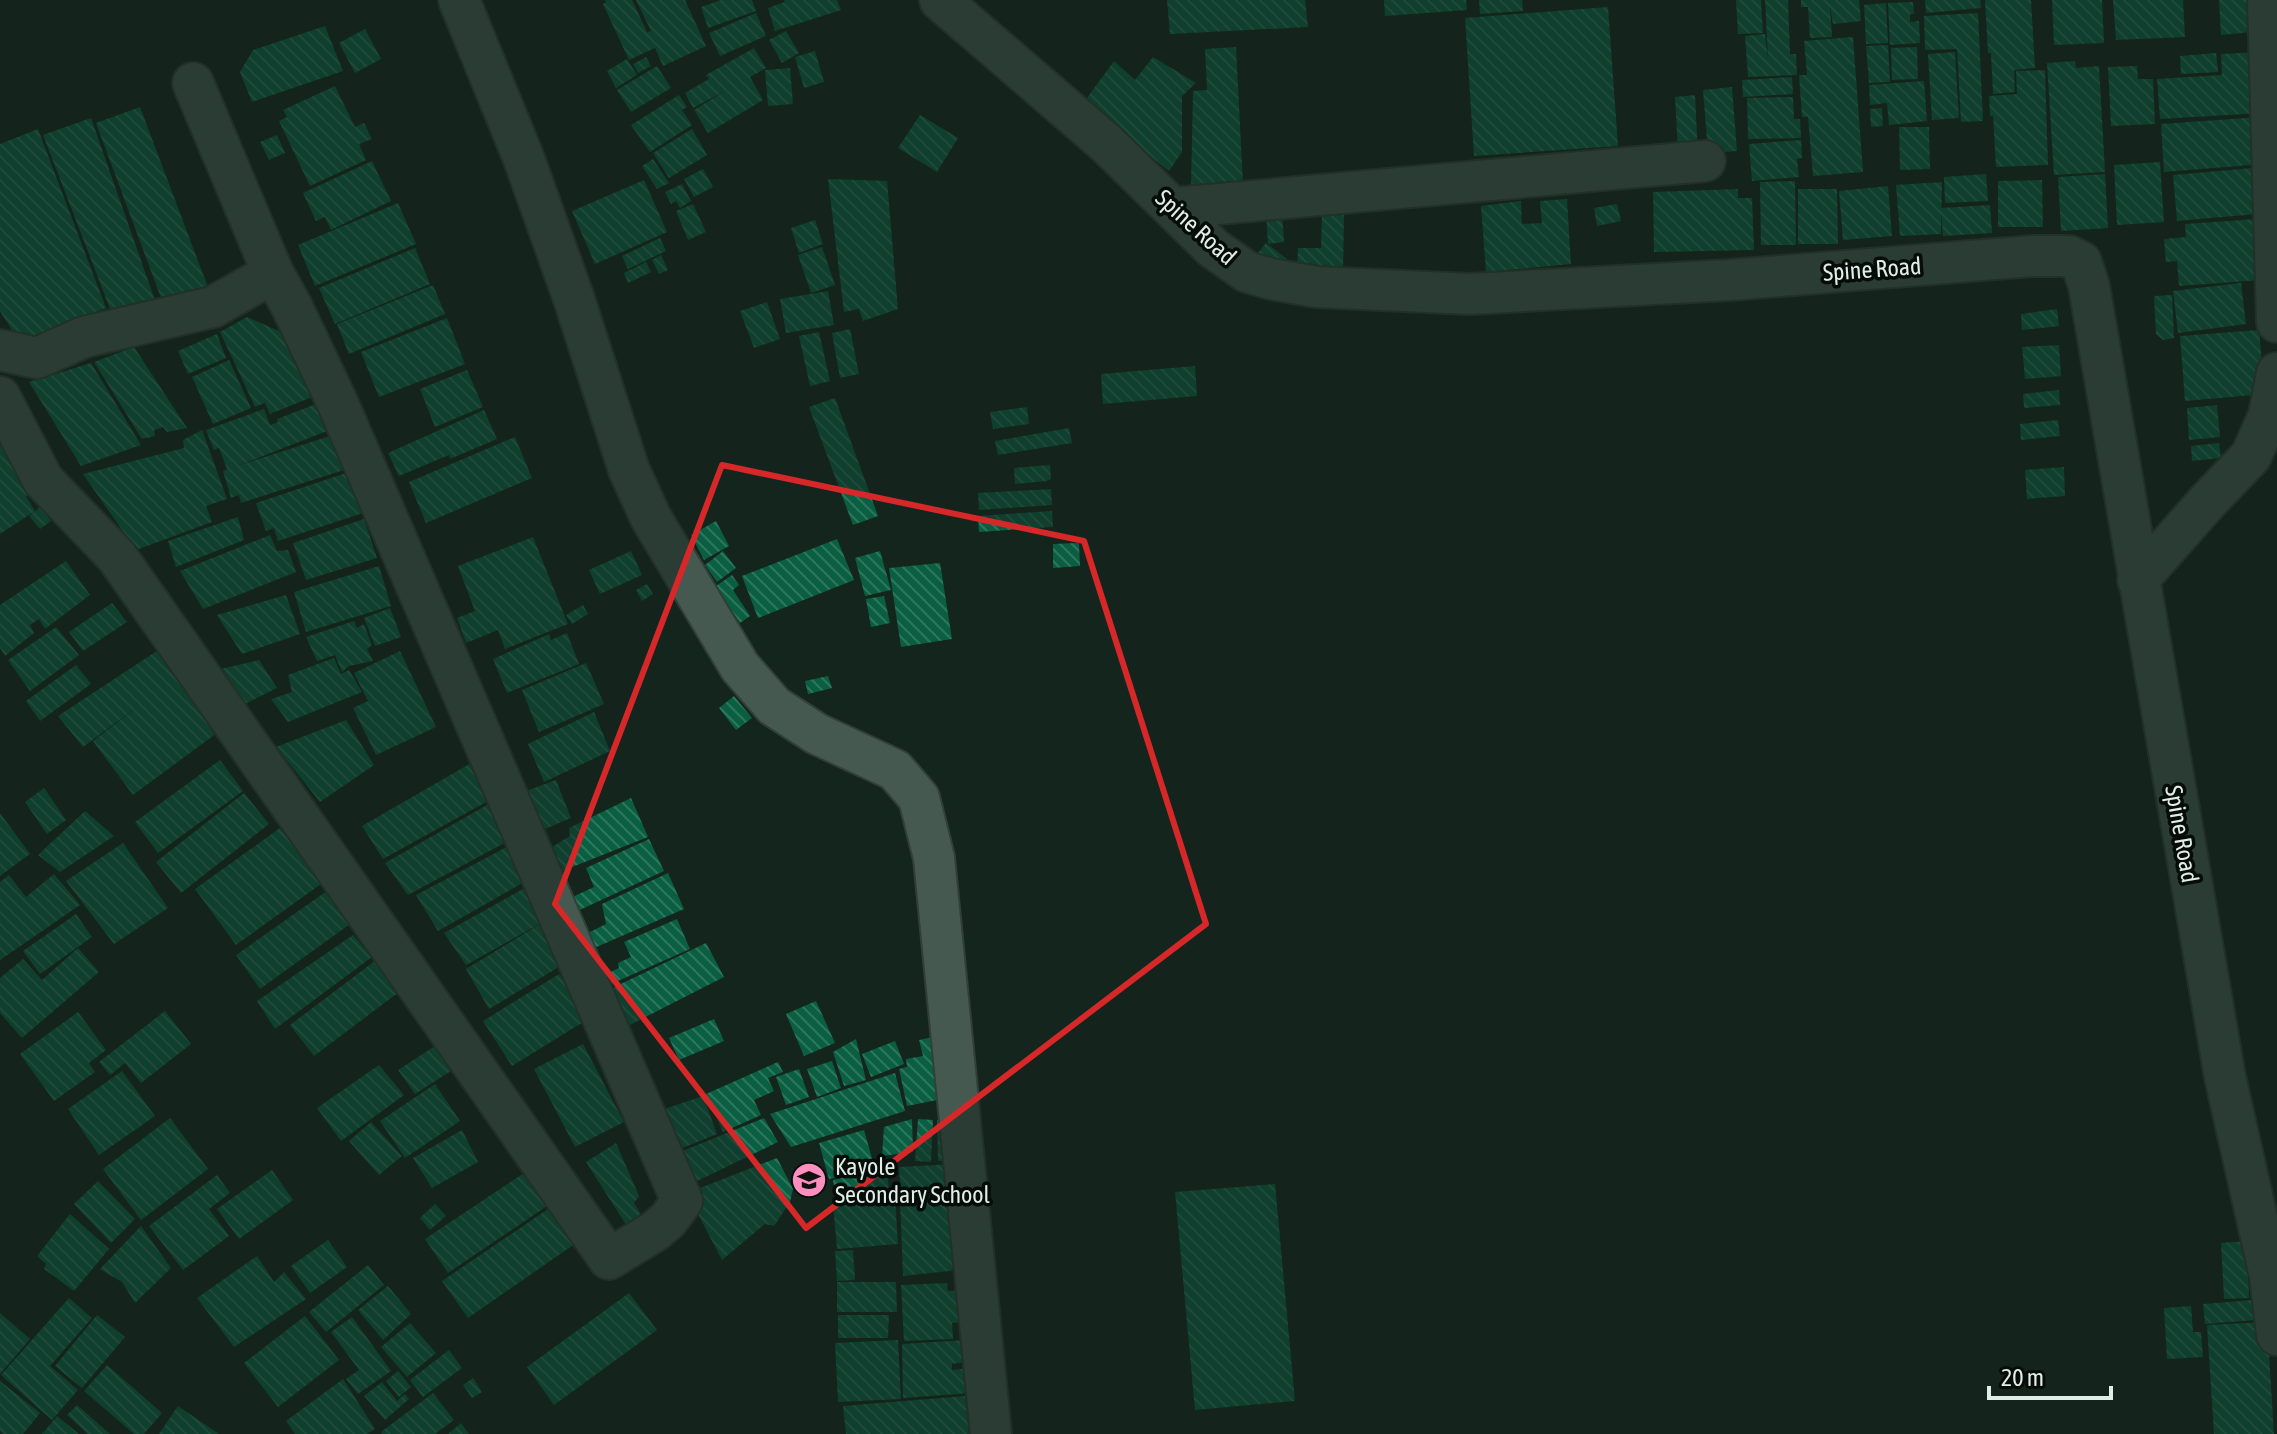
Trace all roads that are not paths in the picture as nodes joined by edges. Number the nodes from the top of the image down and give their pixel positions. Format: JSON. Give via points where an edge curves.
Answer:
{"nodes":[{"id":1,"x":459,"y":0,"type":"edge"},
{"id":2,"x":940,"y":0,"type":"edge"},
{"id":3,"x":2268,"y":0,"type":"edge"},
{"id":4,"x":193,"y":83,"type":"dead end"},
{"id":5,"x":1705,"y":161,"type":"dead end"},
{"id":6,"x":1173,"y":208,"type":"junction"},
{"id":7,"x":273,"y":273,"type":"junction"},
{"id":8,"x":2277,"y":322,"type":"edge"},
{"id":9,"x":0,"y":350,"type":"edge"},
{"id":10,"x":2277,"y":373,"type":"edge"},
{"id":11,"x":0,"y":397,"type":"edge"},
{"id":12,"x":2138,"y":580,"type":"junction"},
{"id":13,"x":2277,"y":1335,"type":"edge"},
{"id":14,"x":991,"y":1434,"type":"edge"}],
"edges":[{"from":1,"to":14,"type":"street","via":[[524,159],[629,470],[651,518],[740,667],[774,706],[817,734],[895,770],[919,798],[934,858]]},
{"from":2,"to":6,"type":"street","name":"Spine Road"},
{"from":3,"to":8,"type":"street"},
{"from":4,"to":7,"type":"street"},
{"from":5,"to":6,"type":"street"},
{"from":6,"to":12,"type":"street","name":"Spine Road","via":[[1213,248],[1247,272],[1317,287],[1396,292],[1470,294],[2069,256],[2081,262],[2089,286]]},
{"from":7,"to":9,"type":"street","via":[[213,307],[84,337],[37,358]]},
{"from":7,"to":11,"type":"street","via":[[338,404],[682,1201],[655,1231],[609,1259],[117,557],[43,480]]},
{"from":10,"to":12,"type":"street","via":[[2269,415],[2251,456]]},
{"from":12,"to":13,"type":"street","name":"Spine Road","via":[[2225,1077],[2270,1276]]}]}
